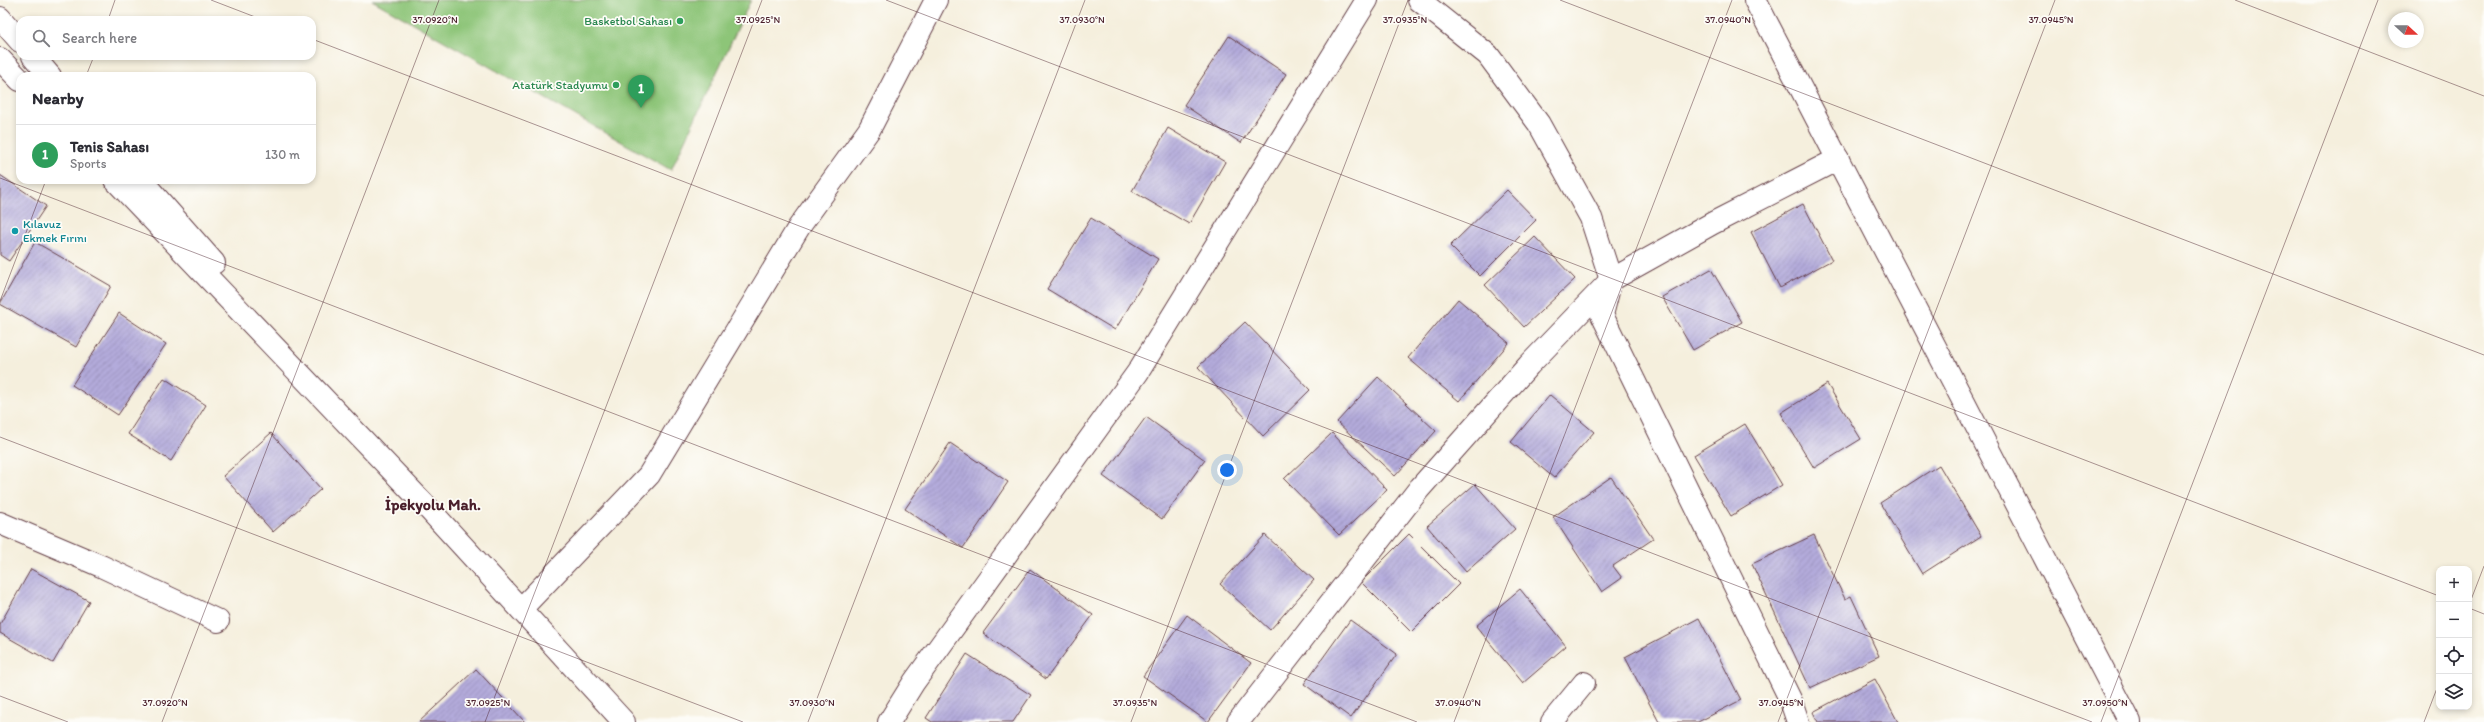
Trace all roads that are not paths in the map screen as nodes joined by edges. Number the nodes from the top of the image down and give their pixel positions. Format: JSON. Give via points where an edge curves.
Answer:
{"nodes":[{"id":1,"x":936,"y":0,"type":"edge"},
{"id":2,"x":1367,"y":0,"type":"edge"},
{"id":3,"x":1419,"y":0,"type":"edge"},
{"id":4,"x":1755,"y":0,"type":"edge"},
{"id":5,"x":0,"y":18,"type":"edge"},
{"id":6,"x":16,"y":36,"type":"edge"},
{"id":7,"x":0,"y":59,"type":"edge"},
{"id":8,"x":36,"y":60,"type":"edge"},
{"id":9,"x":47,"y":72,"type":"edge"},
{"id":10,"x":16,"y":76,"type":"edge"},
{"id":11,"x":1838,"y":160,"type":"junction"},
{"id":12,"x":119,"y":184,"type":"edge"},
{"id":13,"x":144,"y":184,"type":"edge"},
{"id":14,"x":1611,"y":280,"type":"junction"},
{"id":15,"x":427,"y":507,"type":"junction"},
{"id":16,"x":0,"y":523,"type":"edge"},
{"id":17,"x":521,"y":609,"type":"junction"},
{"id":18,"x":218,"y":621,"type":"dead end"},
{"id":19,"x":1584,"y":683,"type":"dead end"},
{"id":20,"x":624,"y":722,"type":"edge"},
{"id":21,"x":889,"y":722,"type":"edge"},
{"id":22,"x":1238,"y":722,"type":"edge"},
{"id":23,"x":1552,"y":722,"type":"edge"},
{"id":24,"x":1798,"y":722,"type":"edge"},
{"id":25,"x":2130,"y":722,"type":"edge"}],
"edges":[{"from":1,"to":17,"type":"street","via":[[869,130],[799,227],[649,475]]},
{"from":2,"to":21,"type":"street","via":[[1138,372],[914,682]]},
{"from":3,"to":14,"type":"street","via":[[1488,55],[1539,124],[1591,218]]},
{"from":4,"to":11,"type":"street"},
{"from":5,"to":6,"type":"street"},
{"from":7,"to":10,"type":"street"},
{"from":8,"to":9,"type":"street"},
{"from":11,"to":14,"type":"street","via":[[1714,222]]},
{"from":11,"to":25,"type":"street"},
{"from":12,"to":15,"type":"street"},
{"from":13,"to":15,"type":"street"},
{"from":14,"to":22,"type":"street","via":[[1529,365],[1419,489]]},
{"from":14,"to":24,"type":"street","via":[[1602,315],[1791,701]]},
{"from":15,"to":17,"type":"street"},
{"from":16,"to":18,"type":"street"},
{"from":17,"to":20,"type":"street"},
{"from":19,"to":23,"type":"street"}]}
